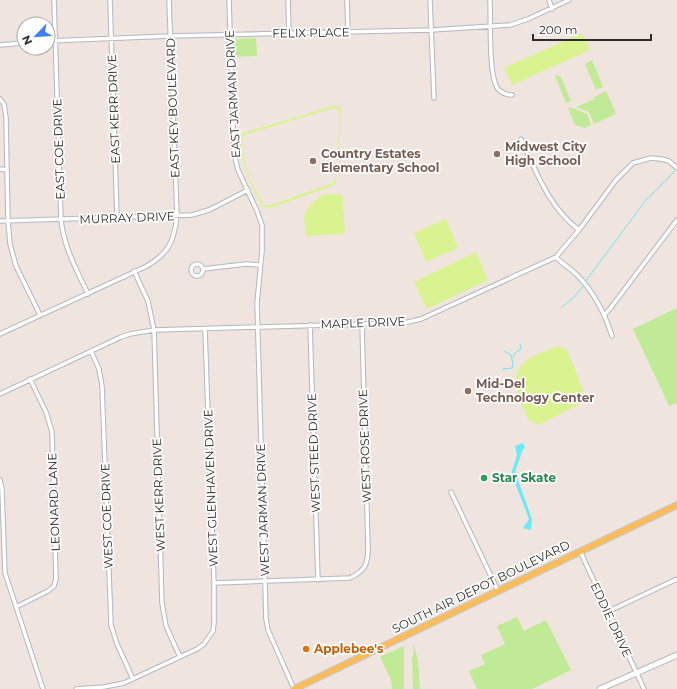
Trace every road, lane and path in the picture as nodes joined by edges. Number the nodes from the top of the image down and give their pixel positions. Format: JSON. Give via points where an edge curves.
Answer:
{"nodes":[{"id":1,"x":54,"y":0,"type":"edge"},
{"id":2,"x":110,"y":0,"type":"edge"},
{"id":3,"x":169,"y":0,"type":"edge"},
{"id":4,"x":228,"y":0,"type":"edge"},
{"id":5,"x":288,"y":0,"type":"edge"},
{"id":6,"x":347,"y":0,"type":"edge"},
{"id":7,"x":430,"y":0,"type":"edge"},
{"id":8,"x":490,"y":0,"type":"edge"},
{"id":9,"x":549,"y":0,"type":"edge"},
{"id":10,"x":569,"y":0,"type":"edge"},
{"id":11,"x":552,"y":9,"type":"junction"},
{"id":12,"x":55,"y":16,"type":"edge"},
{"id":13,"x":491,"y":26,"type":"junction"},
{"id":14,"x":431,"y":30,"type":"junction"},
{"id":15,"x":348,"y":32,"type":"junction"},
{"id":16,"x":289,"y":33,"type":"junction"},
{"id":17,"x":230,"y":35,"type":"junction"},
{"id":18,"x":170,"y":36,"type":"junction"},
{"id":19,"x":111,"y":38,"type":"junction"},
{"id":20,"x":56,"y":40,"type":"joint"},
{"id":21,"x":16,"y":43,"type":"edge"},
{"id":22,"x":0,"y":44,"type":"edge"},
{"id":23,"x":512,"y":95,"type":"dead end"},
{"id":24,"x":434,"y":98,"type":"dead end"},
{"id":25,"x":0,"y":99,"type":"edge"},
{"id":26,"x":521,"y":139,"type":"dead end"},
{"id":27,"x":677,"y":168,"type":"edge"},
{"id":28,"x":0,"y":169,"type":"edge"},
{"id":29,"x":7,"y":170,"type":"junction"},
{"id":30,"x":248,"y":190,"type":"junction"},
{"id":31,"x":177,"y":216,"type":"junction"},
{"id":32,"x":117,"y":217,"type":"junction"},
{"id":33,"x":8,"y":220,"type":"junction"},
{"id":34,"x":60,"y":220,"type":"junction"},
{"id":35,"x":677,"y":220,"type":"edge"},
{"id":36,"x":0,"y":221,"type":"edge"},
{"id":37,"x":579,"y":230,"type":"junction"},
{"id":38,"x":556,"y":257,"type":"junction"},
{"id":39,"x":260,"y":265,"type":"junction"},
{"id":40,"x":202,"y":269,"type":"dead end"},
{"id":41,"x":134,"y":271,"type":"junction"},
{"id":42,"x":88,"y":294,"type":"junction"},
{"id":43,"x":40,"y":315,"type":"junction"},
{"id":44,"x":604,"y":315,"type":"junction"},
{"id":45,"x":362,"y":324,"type":"junction"},
{"id":46,"x":258,"y":326,"type":"junction"},
{"id":47,"x":310,"y":326,"type":"junction"},
{"id":48,"x":205,"y":329,"type":"junction"},
{"id":49,"x":154,"y":330,"type":"junction"},
{"id":50,"x":0,"y":334,"type":"edge"},
{"id":51,"x":612,"y":336,"type":"dead end"},
{"id":52,"x":91,"y":351,"type":"junction"},
{"id":53,"x":30,"y":379,"type":"junction"},
{"id":54,"x":0,"y":394,"type":"edge"},
{"id":55,"x":0,"y":480,"type":"edge"},
{"id":56,"x":451,"y":492,"type":"dead end"},
{"id":57,"x":677,"y":505,"type":"edge"},
{"id":58,"x":580,"y":551,"type":"junction"},
{"id":59,"x":2,"y":555,"type":"edge"},
{"id":60,"x":677,"y":579,"type":"edge"},
{"id":61,"x":318,"y":580,"type":"junction"},
{"id":62,"x":266,"y":582,"type":"junction"},
{"id":63,"x":214,"y":583,"type":"junction"},
{"id":64,"x":498,"y":591,"type":"junction"},
{"id":65,"x":16,"y":607,"type":"junction"},
{"id":66,"x":607,"y":612,"type":"junction"},
{"id":67,"x":677,"y":655,"type":"edge"},
{"id":68,"x":180,"y":656,"type":"junction"},
{"id":69,"x":636,"y":674,"type":"junction"},
{"id":70,"x":133,"y":678,"type":"junction"},
{"id":71,"x":43,"y":689,"type":"edge"},
{"id":72,"x":76,"y":689,"type":"edge"},
{"id":73,"x":294,"y":689,"type":"edge"},
{"id":74,"x":600,"y":689,"type":"edge"},
{"id":75,"x":644,"y":689,"type":"edge"}],
"edges":[{"from":1,"to":12,"type":"street","name":"EAST COE DRIVE"},
{"from":2,"to":19,"type":"street","name":"EAST KERR DRIVE"},
{"from":3,"to":18,"type":"street","name":"EAST KEY BOULEVARD"},
{"from":4,"to":17,"type":"street","name":"EAST JARMAN DRIVE"},
{"from":5,"to":16,"type":"street"},
{"from":6,"to":15,"type":"street"},
{"from":7,"to":14,"type":"street"},
{"from":8,"to":13,"type":"street"},
{"from":9,"to":11,"type":"street"},
{"from":10,"to":11,"type":"street","name":"FELIX PLACE"},
{"from":11,"to":13,"type":"street","name":"FELIX PLACE","via":[[510,25]]},
{"from":13,"to":14,"type":"street","name":"FELIX PLACE"},
{"from":13,"to":23,"type":"street","via":[[494,83],[501,92]]},
{"from":14,"to":15,"type":"street","name":"FELIX PLACE"},
{"from":14,"to":24,"type":"street"},
{"from":15,"to":16,"type":"street","name":"FELIX PLACE"},
{"from":16,"to":17,"type":"street","name":"FELIX PLACE"},
{"from":17,"to":18,"type":"street","name":"FELIX PLACE"},
{"from":17,"to":30,"type":"street","name":"EAST JARMAN DRIVE","via":[[234,153],[238,170]]},
{"from":18,"to":19,"type":"street","name":"FELIX PLACE"},
{"from":18,"to":31,"type":"street","name":"EAST KEY BOULEVARD"},
{"from":19,"to":20,"type":"street","name":"FELIX PLACE"},
{"from":19,"to":32,"type":"street","name":"EAST KERR DRIVE"},
{"from":20,"to":34,"type":"street","name":"EAST COE DRIVE"},
{"from":21,"to":22,"type":"street"},
{"from":25,"to":29,"type":"street","via":[[4,104],[6,118]]},
{"from":26,"to":37,"type":"street","via":[[551,201],[567,221]]},
{"from":27,"to":37,"type":"street","name":"MAPLE DRIVE","via":[[669,161],[661,159],[651,158],[633,163],[616,180]]},
{"from":28,"to":29,"type":"street"},
{"from":29,"to":33,"type":"street"},
{"from":30,"to":31,"type":"street","name":"MURRAY DRIVE","via":[[210,210]]},
{"from":30,"to":39,"type":"street","name":"EAST JARMAN DRIVE","via":[[262,225]]},
{"from":31,"to":32,"type":"street","name":"MURRAY DRIVE"},
{"from":31,"to":41,"type":"street","name":"EAST KEY BOULEVARD","via":[[170,246],[156,261]]},
{"from":32,"to":34,"type":"street","name":"MURRAY DRIVE"},
{"from":33,"to":34,"type":"street","name":"MURRAY DRIVE"},
{"from":33,"to":36,"type":"street","name":"MURRAY DRIVE"},
{"from":33,"to":43,"type":"street","via":[[10,244],[16,266]]},
{"from":34,"to":42,"type":"street","name":"EAST COE DRIVE","via":[[67,249]]},
{"from":35,"to":44,"type":"street"},
{"from":37,"to":38,"type":"street","name":"MAPLE DRIVE"},
{"from":38,"to":44,"type":"street","via":[[588,287]]},
{"from":38,"to":45,"type":"street","name":"MAPLE DRIVE","via":[[421,319]]},
{"from":39,"to":40,"type":"street"},
{"from":39,"to":46,"type":"street","name":"EAST JARMAN DRIVE"},
{"from":41,"to":42,"type":"street","name":"EAST KEY BOULEVARD"},
{"from":41,"to":49,"type":"street","via":[[148,301]]},
{"from":42,"to":43,"type":"street","name":"EAST KEY BOULEVARD"},
{"from":43,"to":50,"type":"street","name":"EAST KEY BOULEVARD"},
{"from":44,"to":51,"type":"street"},
{"from":45,"to":47,"type":"street","name":"MAPLE DRIVE"},
{"from":45,"to":61,"type":"street","name":"WEST ROSE DRIVE","via":[[368,560],[365,568],[350,578]]},
{"from":46,"to":47,"type":"street","name":"MAPLE DRIVE"},
{"from":46,"to":48,"type":"street","name":"MAPLE DRIVE"},
{"from":46,"to":62,"type":"street","name":"WEST JARMAN DRIVE"},
{"from":47,"to":61,"type":"street","name":"WEST STEED DRIVE"},
{"from":48,"to":49,"type":"street","name":"MAPLE DRIVE"},
{"from":48,"to":63,"type":"street","name":"WEST GLENHAVEN DRIVE"},
{"from":49,"to":52,"type":"street","name":"MAPLE DRIVE","via":[[130,334]]},
{"from":49,"to":68,"type":"street","name":"WEST KERR DRIVE","via":[[162,603],[166,626]]},
{"from":52,"to":53,"type":"street","name":"MAPLE DRIVE"},
{"from":52,"to":70,"type":"street","name":"WEST COE DRIVE","via":[[99,369],[102,386],[111,625]]},
{"from":53,"to":54,"type":"street","name":"MAPLE DRIVE"},
{"from":53,"to":65,"type":"street","name":"LEONARD LANE","via":[[46,412],[52,432],[56,579],[54,586],[48,591]]},
{"from":55,"to":59,"type":"street"},
{"from":56,"to":64,"type":"street"},
{"from":57,"to":58,"type":"main road","name":"SOUTH AIR DEPOT BOULEVARD"},
{"from":58,"to":64,"type":"main road","name":"SOUTH AIR DEPOT BOULEVARD"},
{"from":58,"to":66,"type":"street","name":"EDDIE DRIVE"},
{"from":59,"to":65,"type":"street"},
{"from":60,"to":66,"type":"street"},
{"from":61,"to":62,"type":"street"},
{"from":62,"to":63,"type":"street"},
{"from":62,"to":73,"type":"street","name":"WEST JARMAN DRIVE","via":[[268,630]]},
{"from":63,"to":68,"type":"street","name":"WEST GLENHAVEN DRIVE","via":[[213,631],[204,644]]},
{"from":64,"to":73,"type":"main road","name":"SOUTH AIR DEPOT BOULEVARD"},
{"from":65,"to":71,"type":"street"},
{"from":66,"to":69,"type":"street","name":"EDDIE DRIVE"},
{"from":67,"to":69,"type":"street"},
{"from":68,"to":70,"type":"street"},
{"from":69,"to":74,"type":"street"},
{"from":69,"to":75,"type":"street","name":"EDDIE DRIVE"},
{"from":70,"to":72,"type":"street","via":[[124,683],[104,687]]}]}
